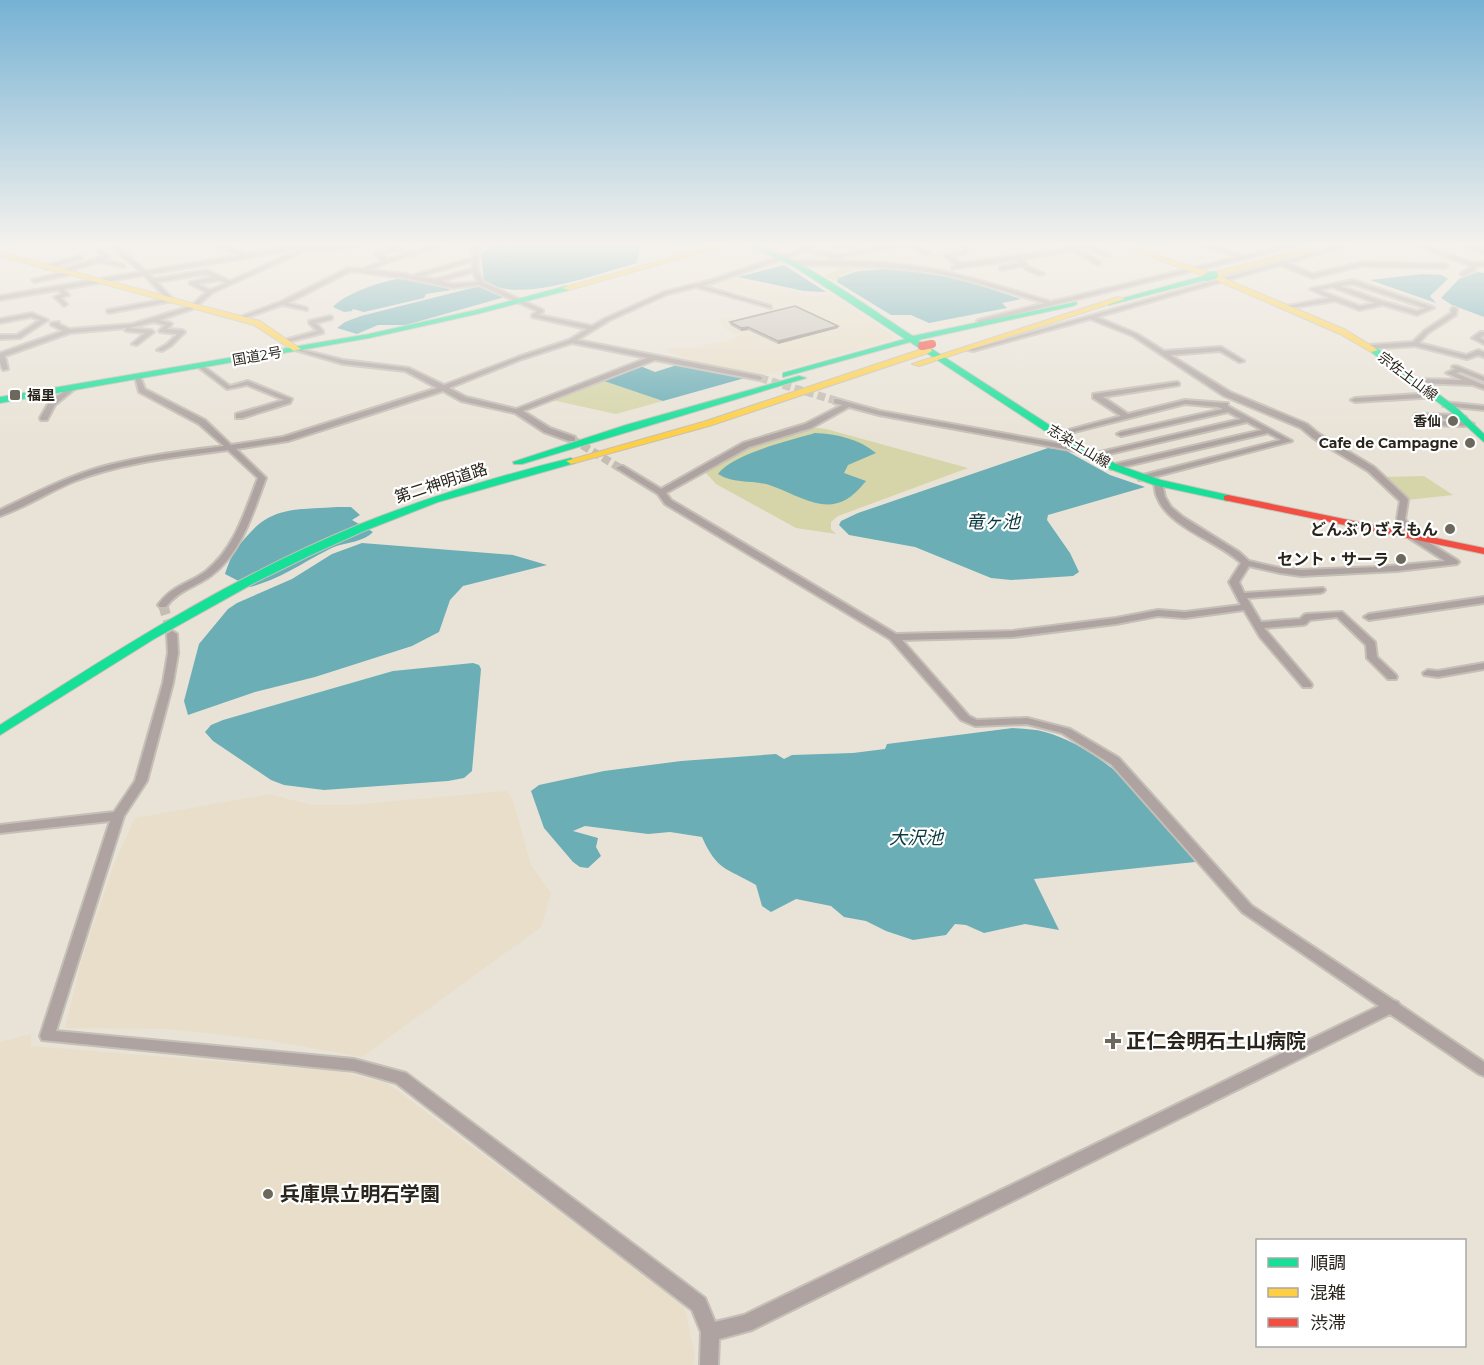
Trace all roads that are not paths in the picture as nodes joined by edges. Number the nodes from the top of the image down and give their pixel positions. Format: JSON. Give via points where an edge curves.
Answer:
{"nodes":[{"id":1,"x":1454,"y":309,"type":"dead end"},
{"id":2,"x":116,"y":310,"type":"edge"},
{"id":3,"x":185,"y":310,"type":"edge"},
{"id":4,"x":205,"y":310,"type":"edge"},
{"id":5,"x":263,"y":310,"type":"edge"},
{"id":6,"x":481,"y":310,"type":"edge"},
{"id":7,"x":540,"y":310,"type":"edge"},
{"id":8,"x":630,"y":310,"type":"edge"},
{"id":9,"x":865,"y":310,"type":"edge"},
{"id":10,"x":1029,"y":310,"type":"edge"},
{"id":11,"x":1050,"y":310,"type":"edge"},
{"id":12,"x":1064,"y":310,"type":"edge"},
{"id":13,"x":1078,"y":310,"type":"edge"},
{"id":14,"x":1112,"y":310,"type":"edge"},
{"id":15,"x":1291,"y":310,"type":"edge"},
{"id":16,"x":1406,"y":310,"type":"edge"},
{"id":17,"x":1426,"y":310,"type":"edge"},
{"id":18,"x":109,"y":311,"type":"dead end"},
{"id":19,"x":1092,"y":317,"type":"junction"},
{"id":20,"x":240,"y":318,"type":"junction"},
{"id":21,"x":330,"y":318,"type":"dead end"},
{"id":22,"x":13,"y":319,"type":"junction"},
{"id":23,"x":154,"y":320,"type":"junction"},
{"id":24,"x":0,"y":321,"type":"edge"},
{"id":25,"x":57,"y":323,"type":"dead end"},
{"id":26,"x":133,"y":326,"type":"junction"},
{"id":27,"x":34,"y":328,"type":"junction"},
{"id":28,"x":592,"y":328,"type":"junction"},
{"id":29,"x":69,"y":332,"type":"junction"},
{"id":30,"x":1482,"y":333,"type":"dead end"},
{"id":31,"x":0,"y":336,"type":"edge"},
{"id":32,"x":56,"y":336,"type":"junction"},
{"id":33,"x":18,"y":337,"type":"junction"},
{"id":34,"x":284,"y":341,"type":"junction"},
{"id":35,"x":571,"y":341,"type":"junction"},
{"id":36,"x":135,"y":344,"type":"dead end"},
{"id":37,"x":1198,"y":344,"type":"dead end"},
{"id":38,"x":1415,"y":344,"type":"junction"},
{"id":39,"x":1484,"y":344,"type":"edge"},
{"id":40,"x":1155,"y":347,"type":"junction"},
{"id":41,"x":1370,"y":347,"type":"junction"},
{"id":42,"x":926,"y":348,"type":"junction"},
{"id":43,"x":0,"y":349,"type":"edge"},
{"id":44,"x":297,"y":349,"type":"junction"},
{"id":45,"x":15,"y":350,"type":"junction"},
{"id":46,"x":160,"y":350,"type":"dead end"},
{"id":47,"x":1163,"y":353,"type":"junction"},
{"id":48,"x":1481,"y":354,"type":"edge"},
{"id":49,"x":0,"y":355,"type":"edge"},
{"id":50,"x":656,"y":357,"type":"junction"},
{"id":51,"x":1241,"y":361,"type":"dead end"},
{"id":52,"x":200,"y":366,"type":"junction"},
{"id":53,"x":5,"y":369,"type":"dead end"},
{"id":54,"x":138,"y":377,"type":"junction"},
{"id":55,"x":760,"y":378,"type":"tunnel mouth"},
{"id":56,"x":1484,"y":379,"type":"edge"},
{"id":57,"x":1415,"y":381,"type":"junction"},
{"id":58,"x":1474,"y":383,"type":"junction"},
{"id":59,"x":1177,"y":384,"type":"dead end"},
{"id":60,"x":1484,"y":387,"type":"edge"},
{"id":61,"x":72,"y":388,"type":"junction"},
{"id":62,"x":441,"y":389,"type":"junction"},
{"id":63,"x":1349,"y":391,"type":"dead end"},
{"id":64,"x":1434,"y":395,"type":"junction"},
{"id":65,"x":0,"y":400,"type":"edge"},
{"id":66,"x":837,"y":401,"type":"tunnel mouth"},
{"id":67,"x":848,"y":404,"type":"junction"},
{"id":68,"x":1446,"y":404,"type":"junction"},
{"id":69,"x":1220,"y":405,"type":"junction"},
{"id":70,"x":1254,"y":405,"type":"junction"},
{"id":71,"x":1484,"y":408,"type":"edge"},
{"id":72,"x":1229,"y":410,"type":"junction"},
{"id":73,"x":517,"y":411,"type":"junction"},
{"id":74,"x":745,"y":412,"type":"junction"},
{"id":75,"x":239,"y":416,"type":"dead end"},
{"id":76,"x":1128,"y":417,"type":"junction"},
{"id":77,"x":44,"y":418,"type":"dead end"},
{"id":78,"x":1248,"y":420,"type":"junction"},
{"id":79,"x":1466,"y":421,"type":"junction"},
{"id":80,"x":1101,"y":423,"type":"junction"},
{"id":81,"x":1424,"y":424,"type":"dead end"},
{"id":82,"x":1269,"y":430,"type":"junction"},
{"id":83,"x":1058,"y":434,"type":"junction"},
{"id":84,"x":1121,"y":434,"type":"junction"},
{"id":85,"x":572,"y":439,"type":"tunnel mouth"},
{"id":86,"x":1484,"y":439,"type":"edge"},
{"id":87,"x":1137,"y":445,"type":"junction"},
{"id":88,"x":231,"y":448,"type":"junction"},
{"id":89,"x":1087,"y":453,"type":"junction"},
{"id":90,"x":1114,"y":467,"type":"junction"},
{"id":91,"x":620,"y":468,"type":"tunnel mouth"},
{"id":92,"x":1143,"y":478,"type":"junction"},
{"id":93,"x":1158,"y":483,"type":"junction"},
{"id":94,"x":661,"y":492,"type":"junction"},
{"id":95,"x":0,"y":513,"type":"edge"},
{"id":96,"x":363,"y":524,"type":"junction"},
{"id":97,"x":1412,"y":536,"type":"junction"},
{"id":98,"x":1484,"y":551,"type":"edge"},
{"id":99,"x":1246,"y":563,"type":"junction"},
{"id":100,"x":236,"y":584,"type":"junction"},
{"id":101,"x":1320,"y":590,"type":"dead end"},
{"id":102,"x":1242,"y":596,"type":"junction"},
{"id":103,"x":1484,"y":600,"type":"edge"},
{"id":104,"x":163,"y":605,"type":"dead end"},
{"id":105,"x":1247,"y":608,"type":"junction"},
{"id":106,"x":1369,"y":617,"type":"dead end"},
{"id":107,"x":1258,"y":625,"type":"junction"},
{"id":108,"x":172,"y":634,"type":"tunnel mouth"},
{"id":109,"x":894,"y":637,"type":"junction"},
{"id":110,"x":1484,"y":666,"type":"edge"},
{"id":111,"x":1428,"y":673,"type":"dead end"},
{"id":112,"x":1392,"y":677,"type":"dead end"},
{"id":113,"x":1307,"y":685,"type":"dead end"},
{"id":114,"x":0,"y":718,"type":"edge"},
{"id":115,"x":0,"y":731,"type":"edge"},
{"id":116,"x":118,"y":816,"type":"junction"},
{"id":117,"x":0,"y":829,"type":"edge"},
{"id":118,"x":1393,"y":1006,"type":"junction"},
{"id":119,"x":1484,"y":1070,"type":"edge"},
{"id":120,"x":710,"y":1332,"type":"junction"},
{"id":121,"x":709,"y":1365,"type":"edge"}],
"edges":[{"from":1,"to":38,"type":"street","via":[[1454,314]]},
{"from":2,"to":18,"type":"street"},
{"from":3,"to":23,"type":"street"},
{"from":4,"to":20,"type":"main road"},
{"from":5,"to":20,"type":"street"},
{"from":6,"to":44,"type":"main road","name":"国道2号"},
{"from":7,"to":28,"type":"street","via":[[534,316]]},
{"from":8,"to":28,"type":"street"},
{"from":9,"to":42,"type":"main road","name":"志染土山線"},
{"from":10,"to":42,"type":"street"},
{"from":11,"to":42,"type":"main road"},
{"from":12,"to":42,"type":"main road"},
{"from":13,"to":42,"type":"main road"},
{"from":14,"to":19,"type":"street"},
{"from":15,"to":41,"type":"main road","name":"宗佐土山線"},
{"from":16,"to":17,"type":"street","via":[[1417,313]]},
{"from":19,"to":40,"type":"street"},
{"from":19,"to":42,"type":"street","via":[[975,349]]},
{"from":20,"to":34,"type":"main road","via":[[257,323]]},
{"from":21,"to":34,"type":"street","via":[[310,321],[321,332]]},
{"from":22,"to":24,"type":"street"},
{"from":22,"to":27,"type":"street","via":[[32,315],[45,320]]},
{"from":22,"to":31,"type":"street"},
{"from":23,"to":26,"type":"street"},
{"from":23,"to":46,"type":"street","via":[[169,324],[162,330],[182,332]]},
{"from":25,"to":29,"type":"street","via":[[53,324]]},
{"from":26,"to":29,"type":"street"},
{"from":26,"to":36,"type":"street","via":[[128,331],[151,332]]},
{"from":27,"to":32,"type":"street","via":[[44,328]]},
{"from":27,"to":33,"type":"street"},
{"from":28,"to":35,"type":"street"},
{"from":29,"to":32,"type":"street"},
{"from":30,"to":39,"type":"street","via":[[1475,338]]},
{"from":31,"to":33,"type":"street"},
{"from":32,"to":45,"type":"street"},
{"from":33,"to":43,"type":"street"},
{"from":34,"to":44,"type":"main road"},
{"from":35,"to":50,"type":"street"},
{"from":35,"to":62,"type":"street"},
{"from":37,"to":40,"type":"street"},
{"from":38,"to":41,"type":"street"},
{"from":38,"to":48,"type":"street","via":[[1467,357]]},
{"from":39,"to":48,"type":"street"},
{"from":40,"to":47,"type":"street"},
{"from":41,"to":57,"type":"main road","name":"宗佐土山線"},
{"from":42,"to":74,"type":"main road","name":"第二神明道路"},
{"from":42,"to":74,"type":"main road","via":[[818,401]]},
{"from":42,"to":83,"type":"main road","name":"志染土山線"},
{"from":42,"to":96,"type":"main road","name":"第二神明道路","via":[[722,400],[506,466],[453,484]]},
{"from":43,"to":45,"type":"street"},
{"from":44,"to":52,"type":"main road","name":"国道2号"},
{"from":44,"to":62,"type":"street","via":[[343,362],[407,369]]},
{"from":45,"to":49,"type":"street"},
{"from":47,"to":51,"type":"street","via":[[1221,349]]},
{"from":47,"to":70,"type":"street","via":[[1227,394]]},
{"from":49,"to":53,"type":"street"},
{"from":50,"to":55,"type":"street"},
{"from":50,"to":73,"type":"street"},
{"from":52,"to":54,"type":"main road","name":"国道2号"},
{"from":52,"to":75,"type":"street","via":[[229,387],[248,383],[288,399]]},
{"from":54,"to":61,"type":"main road","name":"国道2号"},
{"from":54,"to":88,"type":"street","via":[[142,390],[202,422]]},
{"from":56,"to":58,"type":"street","via":[[1458,369],[1449,373]]},
{"from":57,"to":58,"type":"street"},
{"from":57,"to":64,"type":"main road","name":"宗佐土山線"},
{"from":58,"to":60,"type":"street"},
{"from":59,"to":76,"type":"street","via":[[1096,396]]},
{"from":61,"to":65,"type":"main road","name":"国道2号"},
{"from":61,"to":77,"type":"street","via":[[52,404]]},
{"from":62,"to":73,"type":"street","via":[[464,399]]},
{"from":62,"to":88,"type":"street","via":[[285,439]]},
{"from":63,"to":64,"type":"street","via":[[1358,400]]},
{"from":64,"to":68,"type":"main road","name":"宗佐土山線"},
{"from":66,"to":67,"type":"street"},
{"from":67,"to":89,"type":"street"},
{"from":67,"to":94,"type":"street","via":[[808,426],[746,445]]},
{"from":68,"to":71,"type":"street"},
{"from":68,"to":79,"type":"main road","name":"宗佐土山線"},
{"from":69,"to":70,"type":"street"},
{"from":69,"to":72,"type":"street"},
{"from":69,"to":76,"type":"street","via":[[1185,402]]},
{"from":70,"to":97,"type":"street","via":[[1304,426],[1371,469],[1404,500],[1401,519]]},
{"from":72,"to":78,"type":"street"},
{"from":72,"to":84,"type":"street"},
{"from":73,"to":85,"type":"street"},
{"from":74,"to":96,"type":"main road","name":"第二神明道路"},
{"from":76,"to":80,"type":"street"},
{"from":78,"to":82,"type":"street"},
{"from":78,"to":87,"type":"street"},
{"from":79,"to":81,"type":"street","via":[[1418,416]]},
{"from":79,"to":86,"type":"main road","name":"宗佐土山線"},
{"from":80,"to":83,"type":"street"},
{"from":80,"to":84,"type":"street"},
{"from":82,"to":90,"type":"street"},
{"from":82,"to":92,"type":"street","via":[[1288,441]]},
{"from":83,"to":89,"type":"main road","name":"志染土山線"},
{"from":84,"to":87,"type":"street"},
{"from":87,"to":89,"type":"street"},
{"from":88,"to":95,"type":"street","via":[[103,469]]},
{"from":88,"to":104,"type":"street","via":[[262,478],[234,546],[209,573],[172,592]]},
{"from":89,"to":90,"type":"main road","name":"志染土山線"},
{"from":90,"to":92,"type":"main road","name":"志染土山線"},
{"from":91,"to":94,"type":"street"},
{"from":92,"to":93,"type":"main road","name":"志染土山線"},
{"from":93,"to":97,"type":"main road","name":"志染土山線"},
{"from":93,"to":99,"type":"street","via":[[1165,505]]},
{"from":94,"to":109,"type":"street","via":[[668,502]]},
{"from":96,"to":100,"type":"main road","name":"第二神明道路"},
{"from":97,"to":98,"type":"main road","name":"志染土山線"},
{"from":97,"to":99,"type":"street","via":[[1454,562],[1369,573],[1299,573]]},
{"from":99,"to":102,"type":"street","via":[[1234,582]]},
{"from":100,"to":114,"type":"main road","name":"第二神明道路","via":[[81,664]]},
{"from":100,"to":115,"type":"main road","name":"第二神明道路"},
{"from":101,"to":102,"type":"street"},
{"from":102,"to":105,"type":"street"},
{"from":103,"to":106,"type":"street"},
{"from":105,"to":107,"type":"street"},
{"from":105,"to":109,"type":"street","via":[[1185,615],[1158,613],[1013,634]]},
{"from":107,"to":112,"type":"street","via":[[1303,622],[1307,617],[1339,614],[1371,644],[1372,658]]},
{"from":107,"to":113,"type":"street"},
{"from":108,"to":116,"type":"street","via":[[168,683],[141,781]]},
{"from":109,"to":118,"type":"street","via":[[965,718],[975,723],[1027,721],[1066,731],[1115,761],[1247,909]]},
{"from":110,"to":111,"type":"street"},
{"from":116,"to":117,"type":"street"},
{"from":116,"to":120,"type":"street","via":[[47,1036],[354,1065],[401,1078],[699,1304]]},
{"from":118,"to":119,"type":"street"},
{"from":118,"to":120,"type":"street","via":[[746,1324]]},
{"from":120,"to":121,"type":"street"}]}
